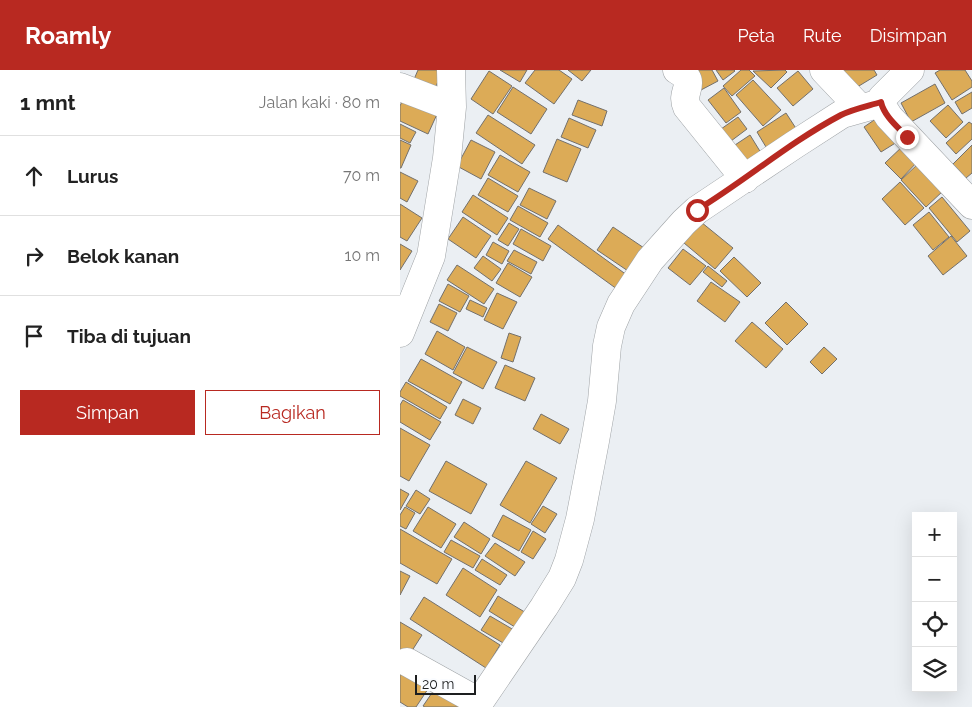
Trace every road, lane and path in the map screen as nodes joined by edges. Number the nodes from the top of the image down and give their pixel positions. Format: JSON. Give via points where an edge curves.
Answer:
{"nodes":[{"id":1,"x":451,"y":70,"type":"edge"},
{"id":2,"x":677,"y":70,"type":"edge"},
{"id":3,"x":824,"y":70,"type":"edge"},
{"id":4,"x":910,"y":70,"type":"edge"},
{"id":5,"x":400,"y":87,"type":"edge"},
{"id":6,"x":870,"y":105,"type":"junction"},
{"id":7,"x":452,"y":107,"type":"junction"},
{"id":8,"x":745,"y":179,"type":"junction"},
{"id":9,"x":972,"y":204,"type":"edge"},
{"id":10,"x":400,"y":334,"type":"edge"},
{"id":11,"x":407,"y":662,"type":"dead end"},
{"id":12,"x":477,"y":704,"type":"edge"}],
"edges":[{"from":1,"to":7,"type":"street"},
{"from":2,"to":8,"type":"street","via":[[689,83],[684,98],[687,107]]},
{"from":3,"to":6,"type":"street"},
{"from":4,"to":6,"type":"street","via":[[882,98]]},
{"from":5,"to":7,"type":"street"},
{"from":6,"to":8,"type":"street","via":[[842,114]]},
{"from":6,"to":9,"type":"street","via":[[883,109]]},
{"from":7,"to":10,"type":"street","via":[[431,256]]},
{"from":8,"to":12,"type":"street","via":[[684,222],[650,260],[621,304],[607,346],[595,441],[569,560],[562,578]]},
{"from":11,"to":12,"type":"street"}]}
